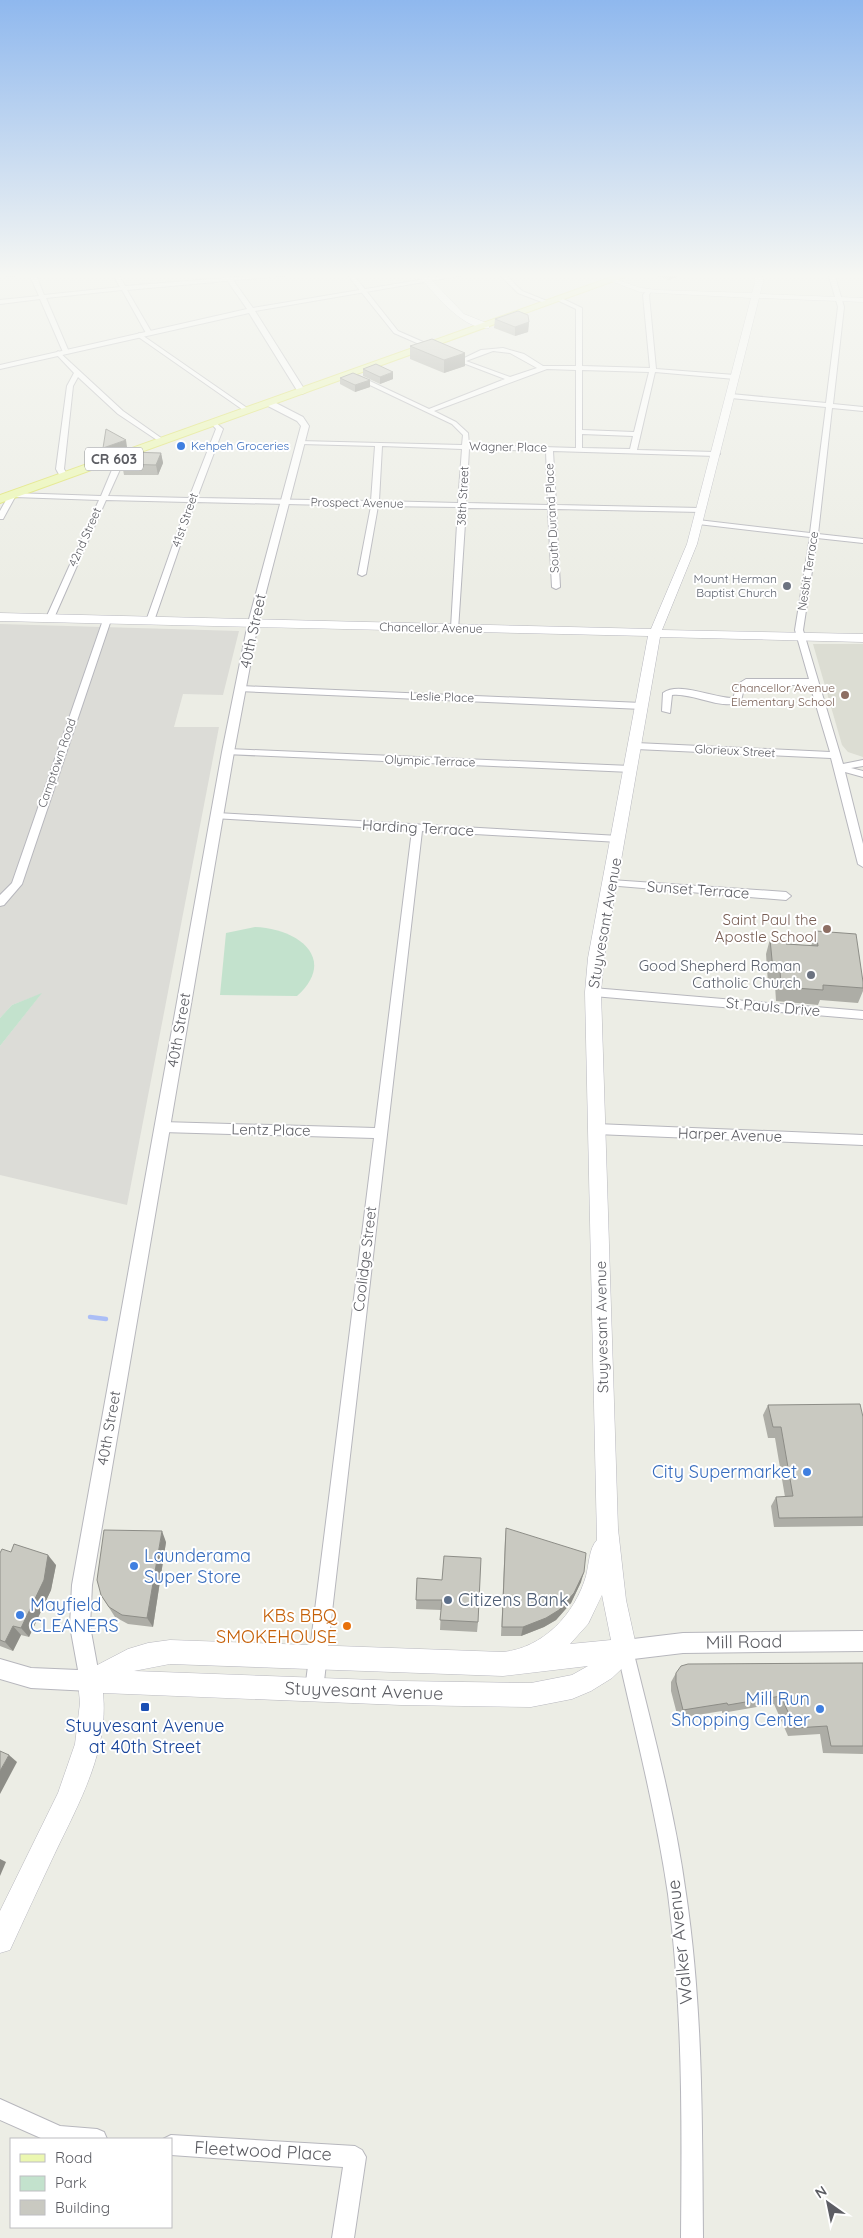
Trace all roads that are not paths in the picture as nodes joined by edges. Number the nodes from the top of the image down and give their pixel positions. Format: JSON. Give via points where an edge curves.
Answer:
{"nodes":[{"id":1,"x":75,"y":377,"type":"edge"},
{"id":2,"x":82,"y":377,"type":"edge"},
{"id":3,"x":200,"y":377,"type":"edge"},
{"id":4,"x":293,"y":377,"type":"edge"},
{"id":5,"x":342,"y":377,"type":"edge"},
{"id":6,"x":358,"y":377,"type":"edge"},
{"id":7,"x":506,"y":377,"type":"edge"},
{"id":8,"x":515,"y":377,"type":"edge"},
{"id":9,"x":579,"y":377,"type":"edge"},
{"id":10,"x":651,"y":377,"type":"edge"},
{"id":11,"x":735,"y":377,"type":"edge"},
{"id":12,"x":833,"y":377,"type":"edge"},
{"id":13,"x":510,"y":379,"type":"junction"},
{"id":14,"x":302,"y":392,"type":"junction"},
{"id":15,"x":731,"y":396,"type":"junction"},
{"id":16,"x":269,"y":403,"type":"junction"},
{"id":17,"x":829,"y":406,"type":"junction"},
{"id":18,"x":863,"y":409,"type":"edge"},
{"id":19,"x":248,"y":411,"type":"junction"},
{"id":20,"x":429,"y":411,"type":"junction"},
{"id":21,"x":214,"y":423,"type":"junction"},
{"id":22,"x":580,"y":432,"type":"junction"},
{"id":23,"x":637,"y":434,"type":"junction"},
{"id":24,"x":162,"y":442,"type":"junction"},
{"id":25,"x":301,"y":442,"type":"junction"},
{"id":26,"x":379,"y":444,"type":"junction"},
{"id":27,"x":466,"y":446,"type":"junction"},
{"id":28,"x":549,"y":448,"type":"junction"},
{"id":29,"x":579,"y":449,"type":"junction"},
{"id":30,"x":633,"y":450,"type":"junction"},
{"id":31,"x":716,"y":454,"type":"junction"},
{"id":32,"x":113,"y":459,"type":"junction"},
{"id":33,"x":64,"y":476,"type":"junction"},
{"id":34,"x":13,"y":494,"type":"junction"},
{"id":35,"x":102,"y":498,"type":"junction"},
{"id":36,"x":0,"y":499,"type":"edge"},
{"id":37,"x":192,"y":500,"type":"junction"},
{"id":38,"x":286,"y":502,"type":"junction"},
{"id":39,"x":375,"y":504,"type":"junction"},
{"id":40,"x":463,"y":505,"type":"junction"},
{"id":41,"x":552,"y":507,"type":"junction"},
{"id":42,"x":701,"y":510,"type":"junction"},
{"id":43,"x":0,"y":517,"type":"edge"},
{"id":44,"x":698,"y":522,"type":"junction"},
{"id":45,"x":814,"y":535,"type":"junction"},
{"id":46,"x":863,"y":541,"type":"edge"},
{"id":47,"x":362,"y":574,"type":"dead end"},
{"id":48,"x":556,"y":587,"type":"dead end"},
{"id":49,"x":0,"y":617,"type":"edge"},
{"id":50,"x":50,"y":618,"type":"junction"},
{"id":51,"x":107,"y":620,"type":"junction"},
{"id":52,"x":150,"y":621,"type":"junction"},
{"id":53,"x":253,"y":623,"type":"junction"},
{"id":54,"x":455,"y":628,"type":"junction"},
{"id":55,"x":655,"y":633,"type":"junction"},
{"id":56,"x":800,"y":636,"type":"junction"},
{"id":57,"x":863,"y":638,"type":"edge"},
{"id":58,"x":814,"y":682,"type":"junction"},
{"id":59,"x":241,"y":689,"type":"junction"},
{"id":60,"x":642,"y":706,"type":"junction"},
{"id":61,"x":667,"y":711,"type":"dead end"},
{"id":62,"x":636,"y":746,"type":"junction"},
{"id":63,"x":228,"y":752,"type":"junction"},
{"id":64,"x":834,"y":755,"type":"junction"},
{"id":65,"x":863,"y":763,"type":"edge"},
{"id":66,"x":839,"y":768,"type":"junction"},
{"id":67,"x":631,"y":769,"type":"junction"},
{"id":68,"x":863,"y":774,"type":"edge"},
{"id":69,"x":217,"y":816,"type":"junction"},
{"id":70,"x":417,"y":828,"type":"junction"},
{"id":71,"x":619,"y":839,"type":"junction"},
{"id":72,"x":863,"y":864,"type":"edge"},
{"id":73,"x":611,"y":883,"type":"junction"},
{"id":74,"x":786,"y":896,"type":"dead end"},
{"id":75,"x":0,"y":902,"type":"edge"},
{"id":76,"x":593,"y":992,"type":"junction"},
{"id":77,"x":863,"y":1015,"type":"edge"},
{"id":78,"x":162,"y":1127,"type":"junction"},
{"id":79,"x":596,"y":1129,"type":"junction"},
{"id":80,"x":380,"y":1133,"type":"junction"},
{"id":81,"x":863,"y":1140,"type":"edge"},
{"id":82,"x":606,"y":1529,"type":"junction"},
{"id":83,"x":863,"y":1641,"type":"edge"},
{"id":84,"x":625,"y":1650,"type":"junction"},
{"id":85,"x":318,"y":1658,"type":"junction"},
{"id":86,"x":503,"y":1664,"type":"junction"},
{"id":87,"x":0,"y":1669,"type":"edge"},
{"id":88,"x":90,"y":1681,"type":"junction"},
{"id":89,"x":314,"y":1690,"type":"junction"},
{"id":90,"x":0,"y":1940,"type":"edge"},
{"id":91,"x":0,"y":2109,"type":"edge"},
{"id":92,"x":84,"y":2138,"type":"edge"},
{"id":93,"x":172,"y":2146,"type":"edge"},
{"id":94,"x":343,"y":2238,"type":"edge"},
{"id":95,"x":692,"y":2238,"type":"edge"}],
"edges":[{"from":1,"to":33,"type":"street","via":[[70,386],[60,469]]},
{"from":2,"to":24,"type":"street"},
{"from":3,"to":19,"type":"street"},
{"from":4,"to":14,"type":"street"},
{"from":5,"to":14,"type":"main road","number":"CR 603"},
{"from":6,"to":20,"type":"street","name":"38th Street"},
{"from":7,"to":13,"type":"street"},
{"from":8,"to":13,"type":"street"},
{"from":9,"to":22,"type":"street"},
{"from":10,"to":23,"type":"street"},
{"from":11,"to":15,"type":"main road","name":"Stuyvesant Avenue"},
{"from":12,"to":17,"type":"street","name":"Nesbit Terrace"},
{"from":13,"to":20,"type":"street"},
{"from":14,"to":16,"type":"main road","number":"CR 603"},
{"from":15,"to":17,"type":"street"},
{"from":15,"to":31,"type":"main road","name":"Stuyvesant Avenue"},
{"from":16,"to":19,"type":"main road","number":"CR 603"},
{"from":16,"to":25,"type":"street","name":"40th Street","via":[[304,422]]},
{"from":17,"to":18,"type":"street"},
{"from":17,"to":45,"type":"street","name":"Nesbit Terrace"},
{"from":19,"to":21,"type":"main road","number":"CR 603"},
{"from":20,"to":27,"type":"street","name":"38th Street","via":[[463,429]]},
{"from":21,"to":24,"type":"main road","number":"CR 603"},
{"from":21,"to":37,"type":"street","name":"41st Street","via":[[220,429]]},
{"from":22,"to":23,"type":"street"},
{"from":22,"to":29,"type":"street"},
{"from":23,"to":30,"type":"street"},
{"from":24,"to":32,"type":"main road","number":"CR 603"},
{"from":25,"to":26,"type":"street","name":"Wagner Place"},
{"from":25,"to":38,"type":"street","name":"40th Street"},
{"from":26,"to":27,"type":"street","name":"Wagner Place"},
{"from":26,"to":39,"type":"street"},
{"from":27,"to":28,"type":"street","name":"Wagner Place"},
{"from":27,"to":40,"type":"street","name":"38th Street"},
{"from":28,"to":29,"type":"street","name":"Wagner Place"},
{"from":28,"to":41,"type":"street","name":"South Durand Place"},
{"from":29,"to":30,"type":"street","name":"Wagner Place"},
{"from":30,"to":31,"type":"street","name":"Wagner Place"},
{"from":31,"to":42,"type":"main road","name":"Stuyvesant Avenue"},
{"from":32,"to":33,"type":"main road","number":"CR 603"},
{"from":32,"to":35,"type":"street","name":"42nd Street","via":[[118,465]]},
{"from":33,"to":34,"type":"main road","number":"CR 603"},
{"from":34,"to":35,"type":"street","name":"Prospect Avenue"},
{"from":34,"to":36,"type":"main road","number":"CR 603"},
{"from":34,"to":43,"type":"street"},
{"from":35,"to":37,"type":"street","name":"Prospect Avenue"},
{"from":35,"to":50,"type":"street","name":"42nd Street"},
{"from":37,"to":38,"type":"street","name":"Prospect Avenue"},
{"from":37,"to":52,"type":"street","name":"41st Street"},
{"from":38,"to":39,"type":"street","name":"Prospect Avenue"},
{"from":38,"to":53,"type":"street","name":"40th Street"},
{"from":39,"to":40,"type":"street","name":"Prospect Avenue"},
{"from":39,"to":47,"type":"street"},
{"from":40,"to":41,"type":"street","name":"Prospect Avenue"},
{"from":40,"to":54,"type":"street","name":"38th Street"},
{"from":41,"to":42,"type":"street","name":"Prospect Avenue"},
{"from":41,"to":48,"type":"street","name":"South Durand Place"},
{"from":42,"to":44,"type":"main road","name":"Stuyvesant Avenue"},
{"from":44,"to":45,"type":"street"},
{"from":44,"to":55,"type":"main road","name":"Stuyvesant Avenue"},
{"from":45,"to":46,"type":"street"},
{"from":45,"to":56,"type":"street","name":"Nesbit Terrace"},
{"from":49,"to":50,"type":"main road","name":"Chancellor Avenue"},
{"from":50,"to":51,"type":"main road","name":"Chancellor Avenue"},
{"from":51,"to":52,"type":"main road","name":"Chancellor Avenue"},
{"from":51,"to":75,"type":"street","name":"Camptown Road","via":[[17,884]]},
{"from":52,"to":53,"type":"main road","name":"Chancellor Avenue"},
{"from":53,"to":54,"type":"main road","name":"Chancellor Avenue"},
{"from":53,"to":59,"type":"street","name":"40th Street"},
{"from":54,"to":55,"type":"main road","name":"Chancellor Avenue"},
{"from":55,"to":56,"type":"main road","name":"Chancellor Avenue"},
{"from":55,"to":60,"type":"main road","name":"Stuyvesant Avenue"},
{"from":56,"to":57,"type":"main road","name":"Chancellor Avenue"},
{"from":56,"to":58,"type":"street","name":"Nesbit Terrace"},
{"from":58,"to":61,"type":"street","via":[[746,682],[741,684],[736,701],[674,691],[668,693]]},
{"from":58,"to":64,"type":"street","name":"Nesbit Terrace"},
{"from":59,"to":60,"type":"street","name":"Leslie Place"},
{"from":59,"to":63,"type":"street","name":"40th Street"},
{"from":60,"to":62,"type":"main road","name":"Stuyvesant Avenue"},
{"from":62,"to":64,"type":"street","name":"Glorieux Street"},
{"from":62,"to":67,"type":"main road","name":"Stuyvesant Avenue"},
{"from":63,"to":67,"type":"street","name":"Olympic Terrace"},
{"from":63,"to":69,"type":"street","name":"40th Street"},
{"from":64,"to":66,"type":"street","name":"Nesbit Terrace"},
{"from":65,"to":66,"type":"street"},
{"from":66,"to":68,"type":"street"},
{"from":66,"to":72,"type":"street","name":"Nesbit Terrace"},
{"from":67,"to":71,"type":"main road","name":"Stuyvesant Avenue"},
{"from":69,"to":70,"type":"street","name":"Harding Terrace"},
{"from":69,"to":78,"type":"street","name":"40th Street"},
{"from":70,"to":71,"type":"street","name":"Harding Terrace"},
{"from":70,"to":80,"type":"street","name":"Coolidge Street"},
{"from":71,"to":73,"type":"main road","name":"Stuyvesant Avenue"},
{"from":73,"to":74,"type":"street","name":"Sunset Terrace"},
{"from":73,"to":76,"type":"main road","name":"Stuyvesant Avenue","via":[[596,958]]},
{"from":76,"to":77,"type":"street","name":"St Pauls Drive"},
{"from":76,"to":79,"type":"main road","name":"Stuyvesant Avenue"},
{"from":78,"to":80,"type":"street","name":"Lentz Place"},
{"from":78,"to":88,"type":"street","name":"40th Street","via":[[82,1585],[80,1626]]},
{"from":79,"to":81,"type":"street","name":"Harper Avenue"},
{"from":79,"to":82,"type":"main road","name":"Stuyvesant Avenue"},
{"from":80,"to":85,"type":"street","name":"Coolidge Street"},
{"from":82,"to":84,"type":"main road","name":"Stuyvesant Avenue","via":[[614,1600]]},
{"from":82,"to":86,"type":"main road","via":[[594,1592],[578,1621],[537,1653]]},
{"from":83,"to":84,"type":"street","name":"Mill Road","via":[[683,1643]]},
{"from":84,"to":86,"type":"main road","name":"Stuyvesant Avenue"},
{"from":84,"to":89,"type":"main road","name":"Stuyvesant Avenue","via":[[597,1676],[552,1692],[508,1695]]},
{"from":84,"to":95,"type":"street","name":"Walker Avenue","via":[[666,1830],[681,1927],[689,2055]]},
{"from":85,"to":86,"type":"main road","name":"Stuyvesant Avenue"},
{"from":85,"to":88,"type":"main road","name":"Stuyvesant Avenue","via":[[153,1653],[119,1663]]},
{"from":85,"to":89,"type":"street","name":"Coolidge Street"},
{"from":87,"to":88,"type":"street","via":[[31,1678]]},
{"from":88,"to":89,"type":"main road","name":"Stuyvesant Avenue"},
{"from":88,"to":90,"type":"main road","via":[[93,1714],[84,1758]]},
{"from":91,"to":92,"type":"street","via":[[59,2136]]},
{"from":93,"to":94,"type":"street","name":"Fleetwood Place","via":[[356,2157]]}]}
